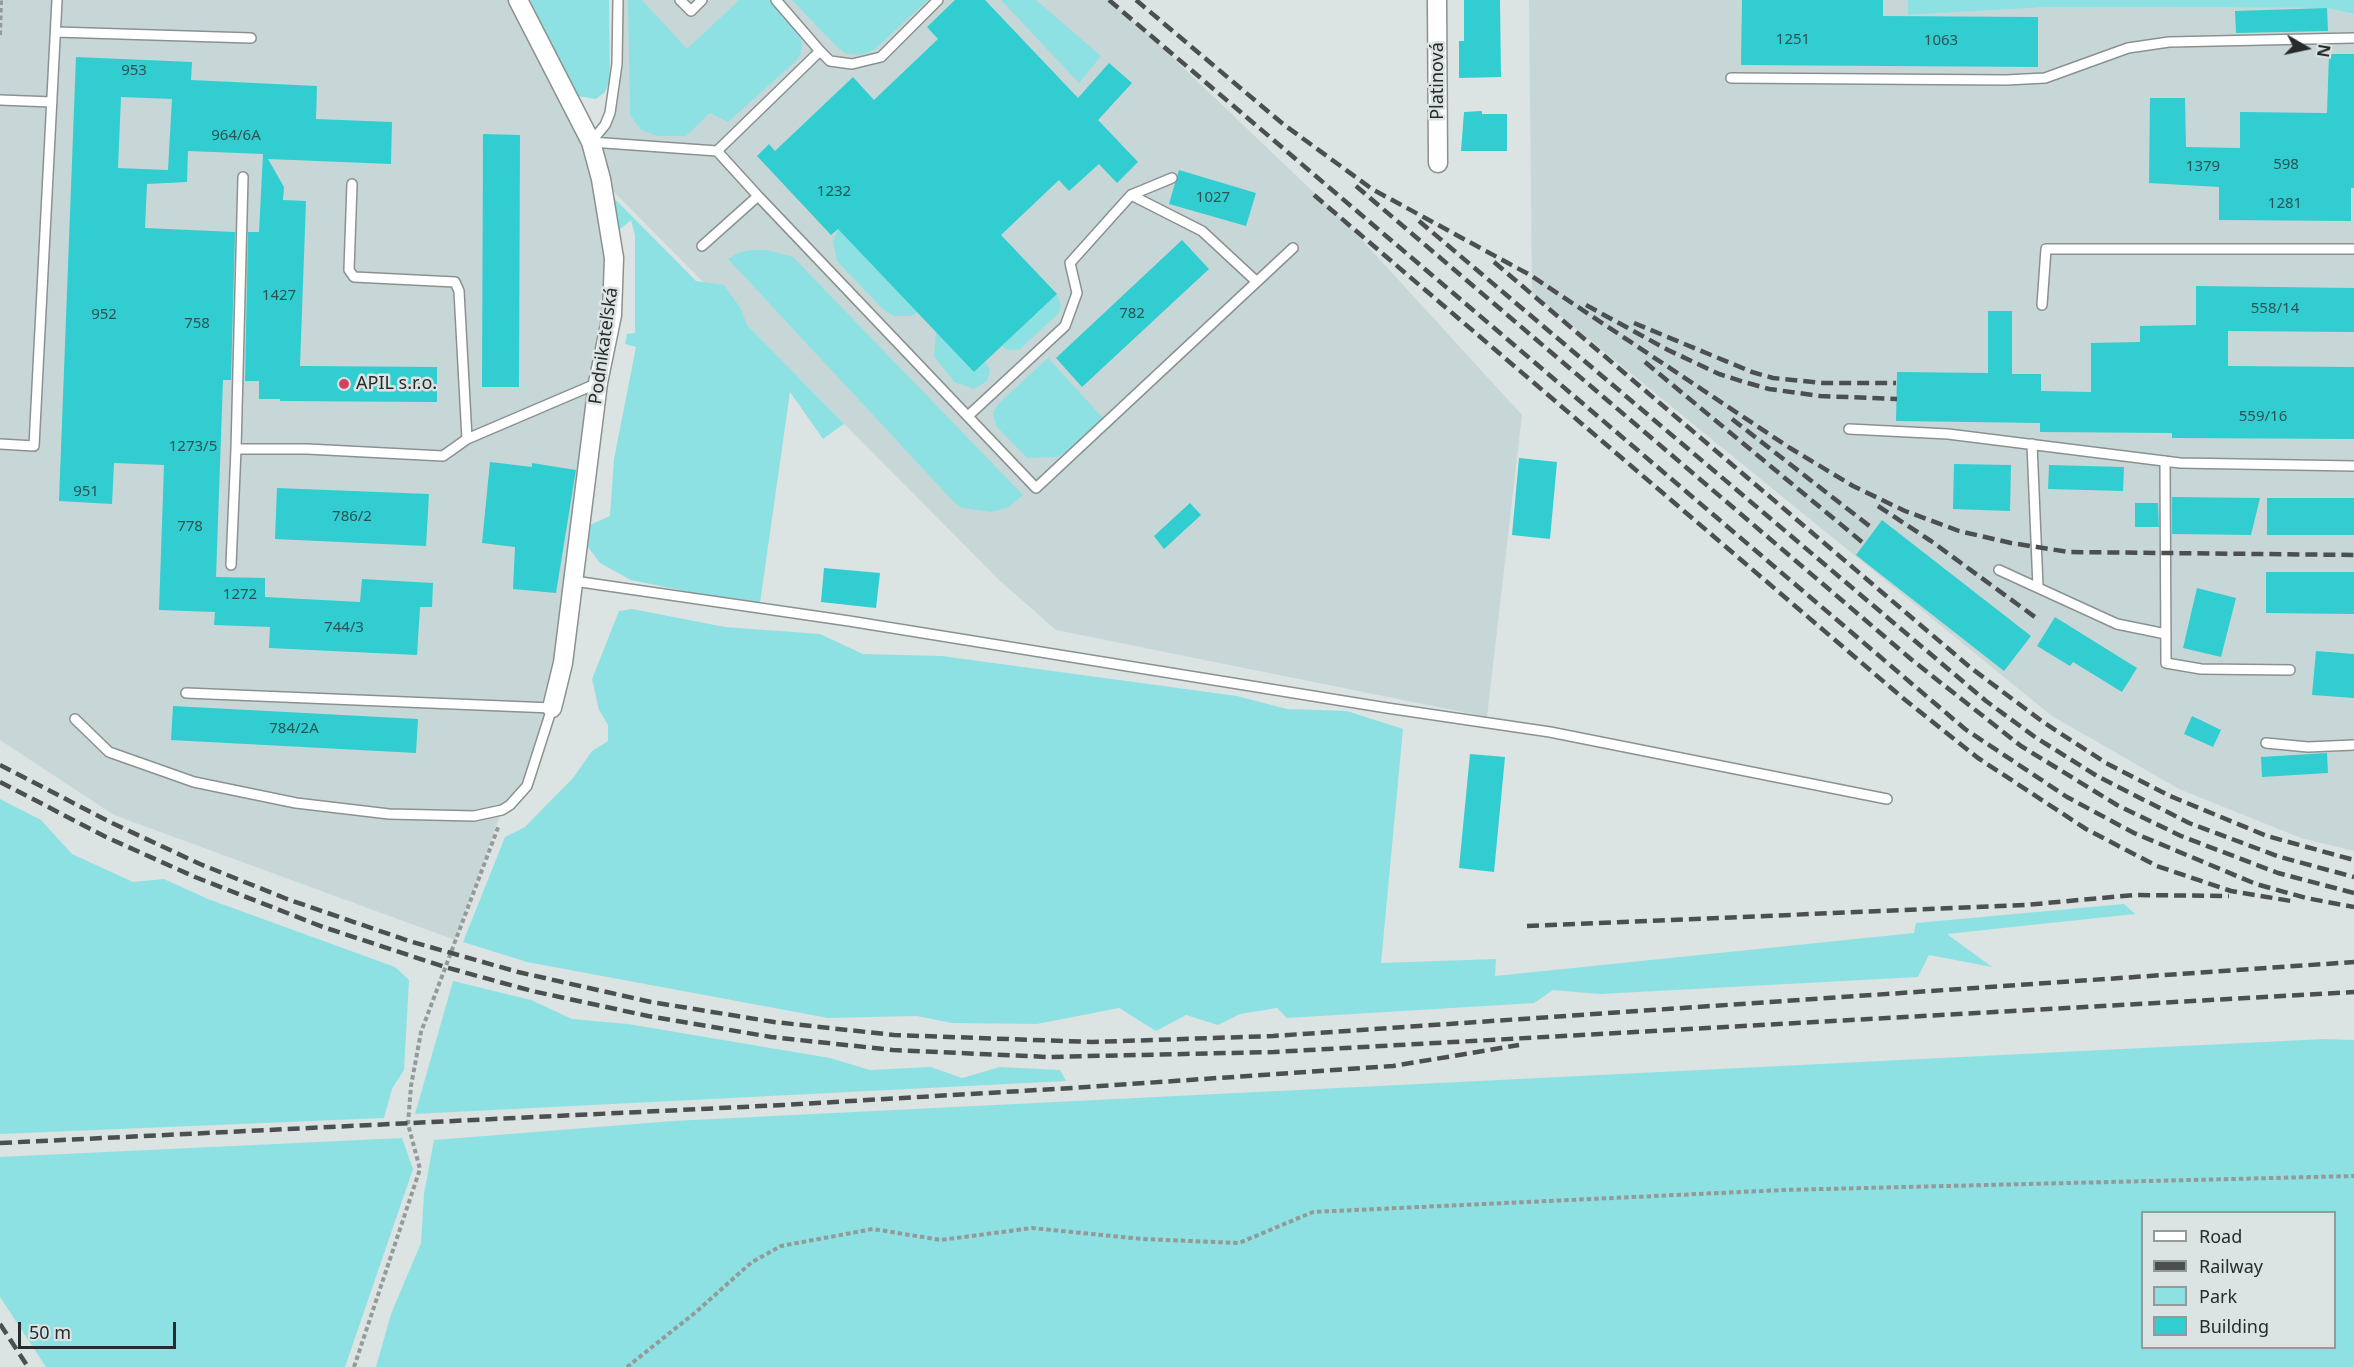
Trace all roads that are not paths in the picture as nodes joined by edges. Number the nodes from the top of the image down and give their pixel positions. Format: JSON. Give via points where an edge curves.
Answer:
{"nodes":[{"id":1,"x":57,"y":0,"type":"edge"},
{"id":2,"x":518,"y":0,"type":"edge"},
{"id":3,"x":618,"y":0,"type":"edge"},
{"id":4,"x":680,"y":0,"type":"edge"},
{"id":5,"x":702,"y":0,"type":"edge"},
{"id":6,"x":776,"y":0,"type":"edge"},
{"id":7,"x":938,"y":0,"type":"edge"},
{"id":8,"x":1437,"y":0,"type":"edge"},
{"id":9,"x":56,"y":32,"type":"junction"},
{"id":10,"x":250,"y":38,"type":"dead end"},
{"id":11,"x":2354,"y":38,"type":"edge"},
{"id":12,"x":820,"y":51,"type":"junction"},
{"id":13,"x":1731,"y":78,"type":"dead end"},
{"id":14,"x":0,"y":100,"type":"edge"},
{"id":15,"x":52,"y":102,"type":"junction"},
{"id":16,"x":591,"y":142,"type":"junction"},
{"id":17,"x":717,"y":151,"type":"junction"},
{"id":18,"x":1438,"y":163,"type":"dead end"},
{"id":19,"x":243,"y":177,"type":"dead end"},
{"id":20,"x":1172,"y":178,"type":"dead end"},
{"id":21,"x":352,"y":184,"type":"dead end"},
{"id":22,"x":1131,"y":195,"type":"junction"},
{"id":23,"x":758,"y":196,"type":"junction"},
{"id":24,"x":702,"y":246,"type":"dead end"},
{"id":25,"x":1293,"y":248,"type":"dead end"},
{"id":26,"x":2354,"y":249,"type":"edge"},
{"id":27,"x":1257,"y":282,"type":"junction"},
{"id":28,"x":2042,"y":305,"type":"dead end"},
{"id":29,"x":598,"y":383,"type":"junction"},
{"id":30,"x":968,"y":416,"type":"junction"},
{"id":31,"x":1849,"y":429,"type":"dead end"},
{"id":32,"x":467,"y":439,"type":"junction"},
{"id":33,"x":0,"y":444,"type":"edge"},
{"id":34,"x":2032,"y":444,"type":"junction"},
{"id":35,"x":236,"y":449,"type":"junction"},
{"id":36,"x":2165,"y":461,"type":"junction"},
{"id":37,"x":2354,"y":466,"type":"edge"},
{"id":38,"x":231,"y":565,"type":"dead end"},
{"id":39,"x":1999,"y":570,"type":"dead end"},
{"id":40,"x":574,"y":581,"type":"junction"},
{"id":41,"x":2038,"y":588,"type":"junction"},
{"id":42,"x":2166,"y":634,"type":"junction"},
{"id":43,"x":2290,"y":670,"type":"dead end"},
{"id":44,"x":186,"y":693,"type":"dead end"},
{"id":45,"x":552,"y":708,"type":"junction"},
{"id":46,"x":75,"y":718,"type":"dead end"},
{"id":47,"x":2266,"y":743,"type":"dead end"},
{"id":48,"x":2354,"y":745,"type":"edge"},
{"id":49,"x":1887,"y":799,"type":"dead end"}],
"edges":[{"from":1,"to":9,"type":"lane"},
{"from":2,"to":16,"type":"street","name":"Podnikateľská"},
{"from":3,"to":16,"type":"lane","via":[[617,64],[610,113]]},
{"from":4,"to":5,"type":"lane","via":[[691,11]]},
{"from":6,"to":12,"type":"lane"},
{"from":7,"to":12,"type":"lane","via":[[881,57],[852,64],[830,62]]},
{"from":8,"to":18,"type":"street","name":"Platinová"},
{"from":9,"to":10,"type":"lane"},
{"from":9,"to":15,"type":"lane"},
{"from":11,"to":13,"type":"lane","via":[[2169,42],[2128,48],[2045,78]]},
{"from":12,"to":17,"type":"lane"},
{"from":14,"to":15,"type":"lane"},
{"from":15,"to":33,"type":"lane","via":[[34,446]]},
{"from":16,"to":17,"type":"lane"},
{"from":16,"to":29,"type":"street","name":"Podnikateľská","via":[[614,258],[612,315]]},
{"from":17,"to":23,"type":"lane"},
{"from":19,"to":35,"type":"lane"},
{"from":20,"to":22,"type":"lane"},
{"from":21,"to":32,"type":"lane","via":[[349,270],[354,277],[455,282],[459,291]]},
{"from":22,"to":27,"type":"lane","via":[[1202,231]]},
{"from":22,"to":30,"type":"lane","via":[[1070,263],[1077,293],[1065,326]]},
{"from":23,"to":24,"type":"lane"},
{"from":23,"to":30,"type":"lane"},
{"from":25,"to":27,"type":"lane"},
{"from":26,"to":28,"type":"lane","via":[[2046,249]]},
{"from":27,"to":30,"type":"lane","via":[[1036,488]]},
{"from":29,"to":32,"type":"lane"},
{"from":29,"to":40,"type":"street","name":"Podnikateľská"},
{"from":31,"to":34,"type":"lane","via":[[1948,434]]},
{"from":32,"to":35,"type":"lane","via":[[443,456]]},
{"from":34,"to":36,"type":"lane"},
{"from":34,"to":41,"type":"lane"},
{"from":35,"to":38,"type":"lane"},
{"from":36,"to":37,"type":"lane"},
{"from":36,"to":42,"type":"lane"},
{"from":39,"to":41,"type":"lane"},
{"from":40,"to":45,"type":"street","name":"Podnikateľská","via":[[563,663]]},
{"from":40,"to":49,"type":"lane","via":[[1550,732]]},
{"from":41,"to":42,"type":"lane","via":[[2117,624]]},
{"from":42,"to":43,"type":"lane","via":[[2166,663],[2201,669]]},
{"from":44,"to":45,"type":"lane"},
{"from":45,"to":46,"type":"lane","via":[[527,786],[502,810],[474,816],[388,814],[296,803],[194,782],[109,752]]},
{"from":47,"to":48,"type":"lane","via":[[2307,747]]}]}
